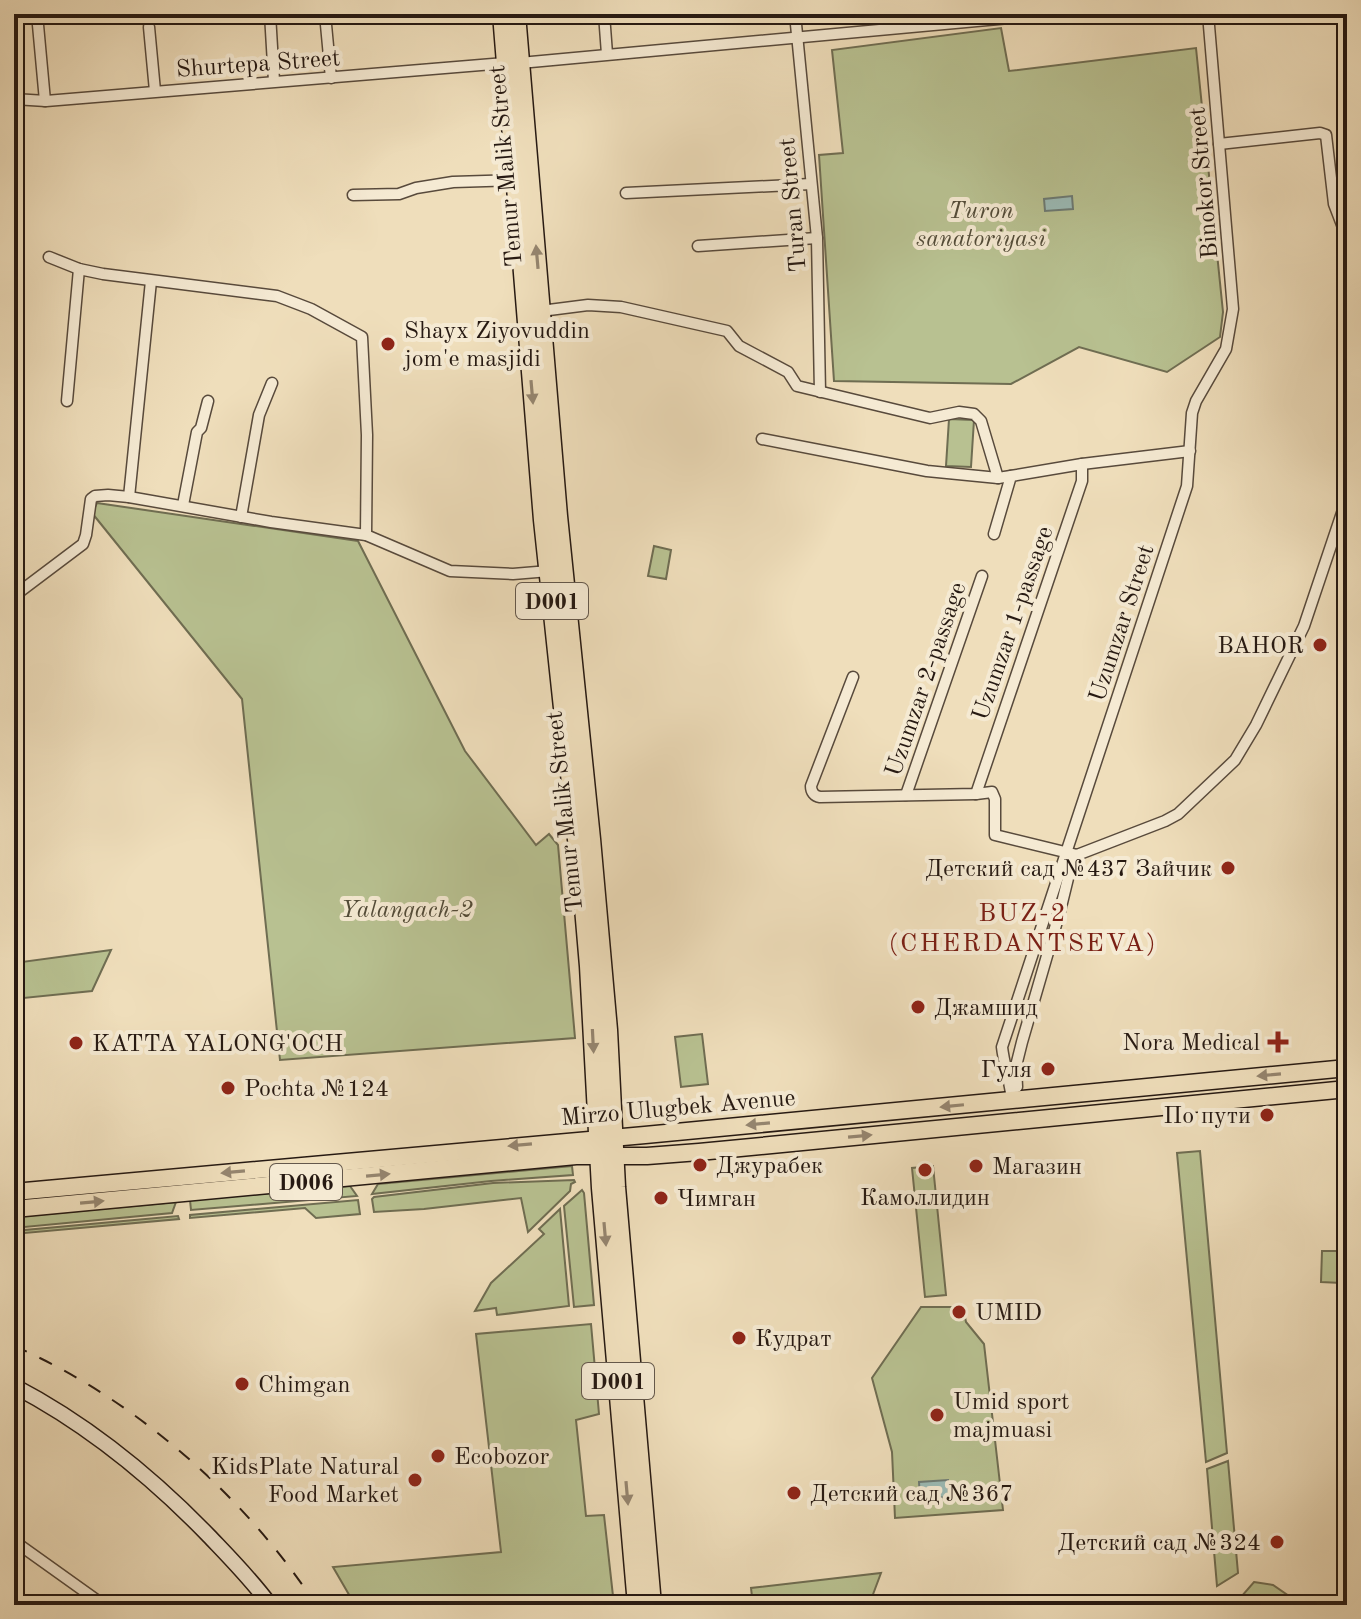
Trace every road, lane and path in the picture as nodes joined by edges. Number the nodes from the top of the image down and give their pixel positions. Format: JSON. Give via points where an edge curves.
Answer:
{"nodes":[{"id":1,"x":37,"y":14,"type":"edge"},
{"id":2,"x":270,"y":14,"type":"edge"},
{"id":3,"x":325,"y":14,"type":"edge"},
{"id":4,"x":489,"y":14,"type":"edge"},
{"id":5,"x":502,"y":14,"type":"edge"},
{"id":6,"x":516,"y":14,"type":"edge"},
{"id":7,"x":527,"y":14,"type":"edge"},
{"id":8,"x":604,"y":14,"type":"edge"},
{"id":9,"x":795,"y":14,"type":"edge"},
{"id":10,"x":1053,"y":14,"type":"edge"},
{"id":11,"x":1208,"y":14,"type":"edge"},
{"id":12,"x":981,"y":17,"type":"edge"},
{"id":13,"x":149,"y":27,"type":"dead end"},
{"id":14,"x":797,"y":36,"type":"junction"},
{"id":15,"x":607,"y":54,"type":"junction"},
{"id":16,"x":512,"y":63,"type":"junction"},
{"id":17,"x":331,"y":78,"type":"junction"},
{"id":18,"x":274,"y":81,"type":"junction"},
{"id":19,"x":155,"y":91,"type":"junction"},
{"id":20,"x":14,"y":99,"type":"edge"},
{"id":21,"x":45,"y":101,"type":"junction"},
{"id":22,"x":518,"y":128,"type":"junction"},
{"id":23,"x":1219,"y":144,"type":"junction"},
{"id":24,"x":514,"y":180,"type":"junction"},
{"id":25,"x":811,"y":184,"type":"junction"},
{"id":26,"x":626,"y":193,"type":"dead end"},
{"id":27,"x":353,"y":195,"type":"dead end"},
{"id":28,"x":817,"y":238,"type":"junction"},
{"id":29,"x":698,"y":246,"type":"dead end"},
{"id":30,"x":49,"y":257,"type":"dead end"},
{"id":31,"x":1347,"y":262,"type":"edge"},
{"id":32,"x":79,"y":269,"type":"junction"},
{"id":33,"x":151,"y":281,"type":"junction"},
{"id":34,"x":541,"y":311,"type":"junction"},
{"id":35,"x":272,"y":383,"type":"dead end"},
{"id":36,"x":820,"y":392,"type":"junction"},
{"id":37,"x":67,"y":401,"type":"dead end"},
{"id":38,"x":208,"y":401,"type":"dead end"},
{"id":39,"x":1196,"y":401,"type":"joint"},
{"id":40,"x":762,"y":439,"type":"dead end"},
{"id":41,"x":1190,"y":451,"type":"junction"},
{"id":42,"x":1082,"y":464,"type":"junction"},
{"id":43,"x":1011,"y":476,"type":"junction"},
{"id":44,"x":998,"y":478,"type":"junction"},
{"id":45,"x":129,"y":497,"type":"junction"},
{"id":46,"x":1347,"y":498,"type":"edge"},
{"id":47,"x":183,"y":505,"type":"junction"},
{"id":48,"x":241,"y":517,"type":"junction"},
{"id":49,"x":994,"y":534,"type":"dead end"},
{"id":50,"x":366,"y":535,"type":"junction"},
{"id":51,"x":549,"y":571,"type":"junction"},
{"id":52,"x":982,"y":576,"type":"dead end"},
{"id":53,"x":14,"y":596,"type":"edge"},
{"id":54,"x":853,"y":677,"type":"dead end"},
{"id":55,"x":976,"y":794,"type":"junction"},
{"id":56,"x":906,"y":795,"type":"junction"},
{"id":57,"x":1066,"y":853,"type":"junction"},
{"id":58,"x":1347,"y":1068,"type":"edge"},
{"id":59,"x":1124,"y":1089,"type":"junction"},
{"id":60,"x":1347,"y":1089,"type":"edge"},
{"id":61,"x":1015,"y":1100,"type":"junction"},
{"id":62,"x":910,"y":1110,"type":"junction"},
{"id":63,"x":1126,"y":1110,"type":"junction"},
{"id":64,"x":825,"y":1118,"type":"junction"},
{"id":65,"x":912,"y":1131,"type":"junction"},
{"id":66,"x":827,"y":1139,"type":"junction"},
{"id":67,"x":606,"y":1147,"type":"junction"},
{"id":68,"x":445,"y":1160,"type":"junction"},
{"id":69,"x":14,"y":1192,"type":"edge"},
{"id":70,"x":14,"y":1209,"type":"edge"},
{"id":71,"x":14,"y":1388,"type":"edge"},
{"id":72,"x":16,"y":1542,"type":"edge"},
{"id":73,"x":14,"y":1559,"type":"edge"},
{"id":74,"x":98,"y":1601,"type":"dead end"},
{"id":75,"x":268,"y":1605,"type":"edge"},
{"id":76,"x":637,"y":1605,"type":"edge"},
{"id":77,"x":652,"y":1605,"type":"edge"}],
"edges":[{"from":1,"to":21,"type":"street"},
{"from":2,"to":18,"type":"street"},
{"from":3,"to":17,"type":"street"},
{"from":4,"to":16,"type":"highway"},
{"from":5,"to":16,"type":"highway","name":"Temur Malik Street","number":"D001"},
{"from":6,"to":16,"type":"highway","name":"Temur Malik Street","number":"D001"},
{"from":7,"to":16,"type":"highway"},
{"from":8,"to":15,"type":"street"},
{"from":9,"to":14,"type":"street","name":"Turan Street"},
{"from":10,"to":12,"type":"street","name":"Shurtepa Street"},
{"from":11,"to":23,"type":"street","name":"Binokor Street"},
{"from":12,"to":14,"type":"street","name":"Shurtepa Street"},
{"from":13,"to":19,"type":"street"},
{"from":14,"to":15,"type":"street","name":"Shurtepa Street"},
{"from":14,"to":25,"type":"street","name":"Turan Street"},
{"from":15,"to":16,"type":"street","name":"Shurtepa Street"},
{"from":16,"to":17,"type":"street","name":"Shurtepa Street"},
{"from":16,"to":22,"type":"highway","name":"Temur Malik Street","number":"D001"},
{"from":17,"to":18,"type":"street","name":"Shurtepa Street"},
{"from":18,"to":19,"type":"street","name":"Shurtepa Street"},
{"from":19,"to":21,"type":"street","name":"Shurtepa Street"},
{"from":20,"to":21,"type":"street","name":"Shurtepa Street"},
{"from":22,"to":24,"type":"highway","name":"Temur Malik Street","number":"D001"},
{"from":34,"to":22,"type":"highway","name":"Temur Malik Street","number":"D001","one_way":true},
{"from":23,"to":31,"type":"street","via":[[1326,135]]},
{"from":23,"to":39,"type":"street","name":"Binokor Street","via":[[1233,309],[1226,349]]},
{"from":24,"to":27,"type":"street"},
{"from":24,"to":51,"type":"highway","name":"Temur Malik Street","number":"D001","one_way":true},
{"from":25,"to":26,"type":"street"},
{"from":25,"to":28,"type":"street","name":"Turan Street"},
{"from":28,"to":29,"type":"street"},
{"from":28,"to":36,"type":"street","name":"Turan Street"},
{"from":30,"to":32,"type":"street"},
{"from":32,"to":33,"type":"street"},
{"from":32,"to":37,"type":"street"},
{"from":33,"to":45,"type":"street"},
{"from":33,"to":50,"type":"street","via":[[277,296],[362,337]]},
{"from":34,"to":36,"type":"street","via":[[621,307],[727,331],[739,346],[788,372],[797,386]]},
{"from":34,"to":67,"type":"highway","name":"Temur Malik Street","number":"D001","via":[[608,1030]]},
{"from":35,"to":48,"type":"street","via":[[259,415]]},
{"from":36,"to":44,"type":"street","via":[[930,418],[974,414],[981,421]]},
{"from":38,"to":47,"type":"street"},
{"from":39,"to":41,"type":"street","name":"Uzumzаr Street"},
{"from":40,"to":44,"type":"street","via":[[927,471]]},
{"from":41,"to":42,"type":"street"},
{"from":41,"to":57,"type":"street","name":"Uzumzаr Street","via":[[1187,486]]},
{"from":42,"to":43,"type":"street"},
{"from":42,"to":55,"type":"street","name":"Uzumzаr 1-passage","via":[[1082,481]]},
{"from":43,"to":44,"type":"street"},
{"from":43,"to":49,"type":"street"},
{"from":45,"to":47,"type":"street"},
{"from":45,"to":53,"type":"street","via":[[92,497],[83,544]]},
{"from":46,"to":57,"type":"street","via":[[1304,626],[1235,760],[1178,814],[1077,855]]},
{"from":47,"to":48,"type":"street"},
{"from":48,"to":50,"type":"street"},
{"from":50,"to":51,"type":"street","via":[[450,571]]},
{"from":51,"to":67,"type":"highway","name":"Temur Malik Street","number":"D001","one_way":true},
{"from":52,"to":56,"type":"street","name":"Uzumzаr 2-passage"},
{"from":54,"to":56,"type":"street","via":[[812,792],[820,797]]},
{"from":55,"to":56,"type":"street"},
{"from":55,"to":57,"type":"street","via":[[995,795],[995,835]]},
{"from":57,"to":61,"type":"street","name":"Uzumzаr Street","via":[[1070,870],[1016,1066]]},
{"from":57,"to":61,"type":"street","name":"Uzumzаr Street","via":[[1002,1047]]},
{"from":58,"to":59,"type":"main road","name":"Mirzo Ulugbek Avenue","one_way":true},
{"from":59,"to":61,"type":"main road","name":"Mirzo Ulugbek Avenue"},
{"from":59,"to":63,"type":"main road"},
{"from":60,"to":63,"type":"main road","name":"Mirzo Ulugbek Avenue"},
{"from":61,"to":62,"type":"main road","name":"Mirzo Ulugbek Avenue","one_way":true},
{"from":62,"to":64,"type":"main road","name":"Mirzo Ulugbek Avenue"},
{"from":62,"to":65,"type":"main road"},
{"from":63,"to":65,"type":"main road","name":"Mirzo Ulugbek Avenue"},
{"from":64,"to":66,"type":"main road"},
{"from":64,"to":67,"type":"main road","name":"Mirzo Ulugbek Avenue","one_way":true},
{"from":66,"to":65,"type":"main road","name":"Mirzo Ulugbek Avenue","one_way":true},
{"from":66,"to":67,"type":"main road","name":"Mirzo Ulugbek Avenue","via":[[660,1155]]},
{"from":67,"to":68,"type":"main road","name":"Mirzo Ulugbek Avenue","number":"D006"},
{"from":67,"to":76,"type":"highway","name":"Temur Malik Street","number":"D001","one_way":true},
{"from":67,"to":77,"type":"highway","name":"Temur Malik Street","number":"D001"},
{"from":68,"to":69,"type":"main road","name":"Mirzo Ulugbek Avenue","number":"D006","one_way":true},
{"from":70,"to":68,"type":"main road","name":"Mirzo Ulugbek Avenue","number":"D006","one_way":true},
{"from":71,"to":75,"type":"main road","via":[[72,1420],[159,1486],[225,1552]]},
{"from":72,"to":73,"type":"street"},
{"from":72,"to":74,"type":"street"}]}
